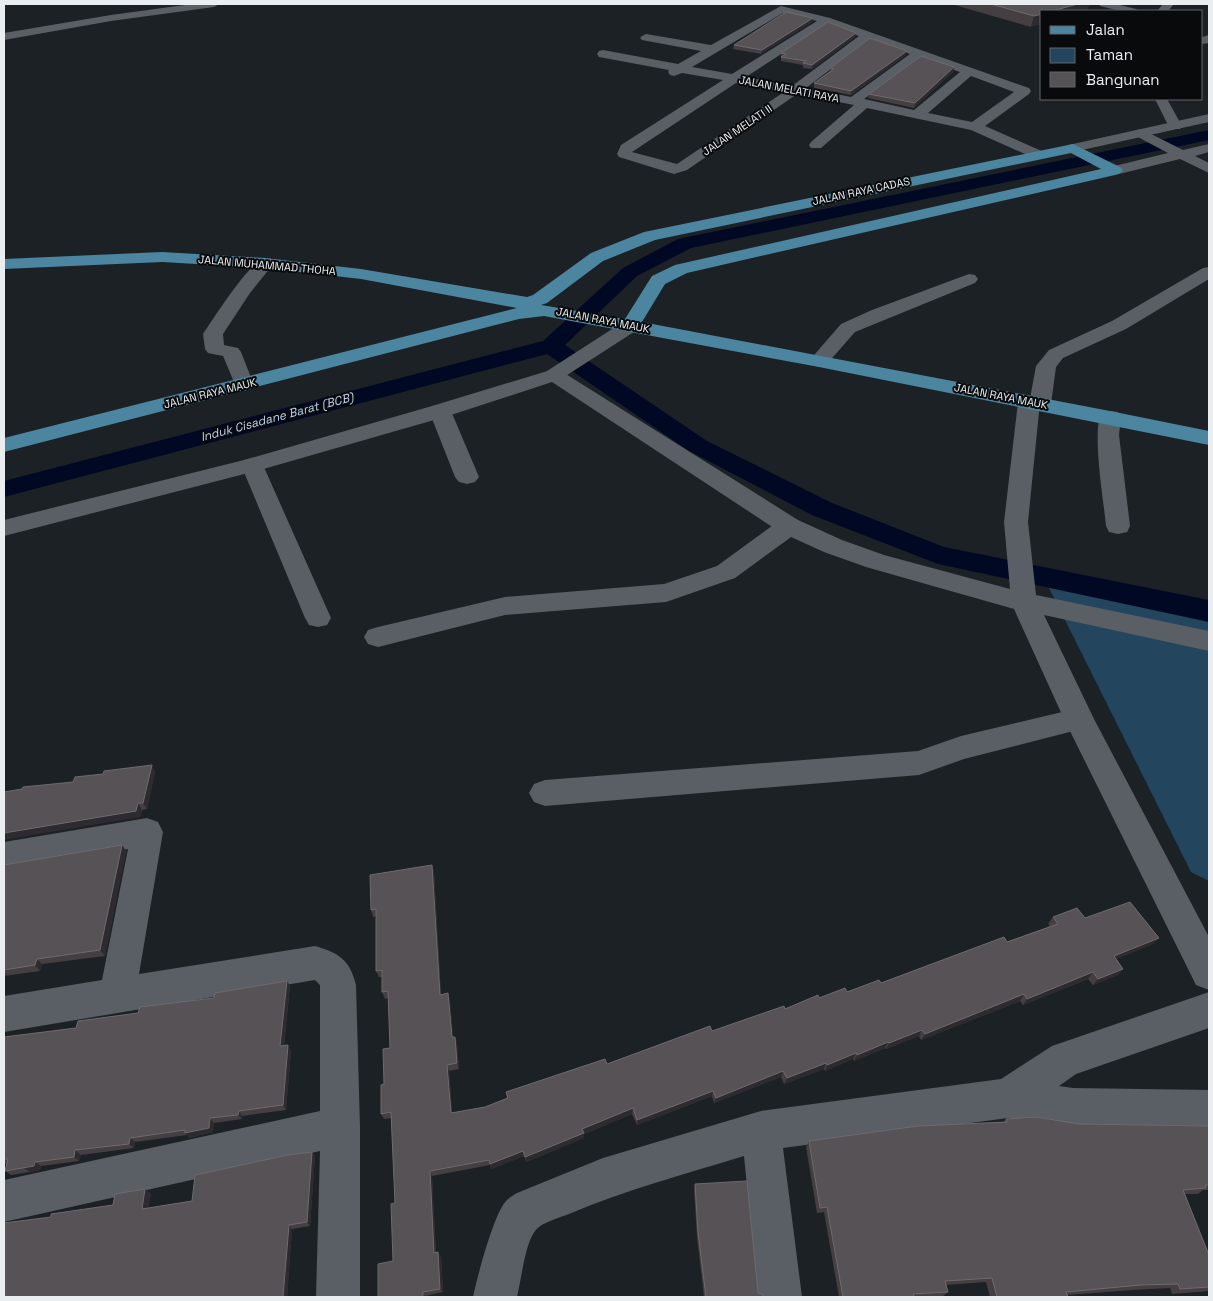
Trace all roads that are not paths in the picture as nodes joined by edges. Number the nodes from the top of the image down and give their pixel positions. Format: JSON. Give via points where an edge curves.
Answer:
{"nodes":[{"id":1,"x":214,"y":4,"type":"edge"},
{"id":2,"x":1104,"y":4,"type":"edge"},
{"id":3,"x":1128,"y":10,"type":"edge"},
{"id":4,"x":826,"y":20,"type":"junction"},
{"id":5,"x":868,"y":35,"type":"junction"},
{"id":6,"x":4,"y":37,"type":"edge"},
{"id":7,"x":646,"y":38,"type":"dead end"},
{"id":8,"x":711,"y":49,"type":"junction"},
{"id":9,"x":919,"y":53,"type":"junction"},
{"id":10,"x":603,"y":54,"type":"dead end"},
{"id":11,"x":626,"y":58,"type":"junction"},
{"id":12,"x":613,"y":64,"type":"dead end"},
{"id":13,"x":682,"y":67,"type":"junction"},
{"id":14,"x":968,"y":71,"type":"junction"},
{"id":15,"x":736,"y":79,"type":"junction"},
{"id":16,"x":661,"y":80,"type":"dead end"},
{"id":17,"x":795,"y":90,"type":"junction"},
{"id":18,"x":1162,"y":100,"type":"edge"},
{"id":19,"x":859,"y":102,"type":"junction"},
{"id":20,"x":918,"y":114,"type":"junction"},
{"id":21,"x":1209,"y":118,"type":"edge"},
{"id":22,"x":1175,"y":126,"type":"junction"},
{"id":23,"x":975,"y":127,"type":"junction"},
{"id":24,"x":1140,"y":133,"type":"junction"},
{"id":25,"x":816,"y":145,"type":"dead end"},
{"id":26,"x":1209,"y":148,"type":"edge"},
{"id":27,"x":1077,"y":151,"type":"junction"},
{"id":28,"x":1179,"y":153,"type":"junction"},
{"id":29,"x":1039,"y":155,"type":"junction"},
{"id":30,"x":1110,"y":168,"type":"junction"},
{"id":31,"x":1209,"y":169,"type":"edge"},
{"id":32,"x":264,"y":263,"type":"junction"},
{"id":33,"x":4,"y":264,"type":"edge"},
{"id":34,"x":1209,"y":272,"type":"edge"},
{"id":35,"x":969,"y":279,"type":"dead end"},
{"id":36,"x":528,"y":303,"type":"joint"},
{"id":37,"x":621,"y":328,"type":"junction"},
{"id":38,"x":819,"y":360,"type":"junction"},
{"id":39,"x":561,"y":370,"type":"junction"},
{"id":40,"x":244,"y":385,"type":"junction"},
{"id":41,"x":1035,"y":403,"type":"junction"},
{"id":42,"x":440,"y":411,"type":"junction"},
{"id":43,"x":1110,"y":416,"type":"junction"},
{"id":44,"x":1209,"y":438,"type":"edge"},
{"id":45,"x":4,"y":445,"type":"edge"},
{"id":46,"x":252,"y":465,"type":"junction"},
{"id":47,"x":467,"y":477,"type":"dead end"},
{"id":48,"x":789,"y":526,"type":"junction"},
{"id":49,"x":1118,"y":526,"type":"dead end"},
{"id":50,"x":4,"y":528,"type":"edge"},
{"id":51,"x":1022,"y":593,"type":"junction"},
{"id":52,"x":318,"y":618,"type":"dead end"},
{"id":53,"x":378,"y":637,"type":"dead end"},
{"id":54,"x":1209,"y":641,"type":"edge"},
{"id":55,"x":1079,"y":719,"type":"junction"},
{"id":56,"x":545,"y":793,"type":"dead end"},
{"id":57,"x":4,"y":856,"type":"edge"},
{"id":58,"x":1209,"y":973,"type":"edge"},
{"id":59,"x":118,"y":994,"type":"junction"},
{"id":60,"x":1209,"y":1010,"type":"edge"},
{"id":61,"x":4,"y":1014,"type":"edge"},
{"id":62,"x":1008,"y":1098,"type":"junction"},
{"id":63,"x":1209,"y":1110,"type":"edge"},
{"id":64,"x":340,"y":1127,"type":"junction"},
{"id":65,"x":761,"y":1131,"type":"junction"},
{"id":66,"x":4,"y":1201,"type":"edge"},
{"id":67,"x":338,"y":1297,"type":"edge"},
{"id":68,"x":495,"y":1297,"type":"edge"},
{"id":69,"x":780,"y":1297,"type":"edge"}],
"edges":[{"from":1,"to":6,"type":"street"},
{"from":2,"to":3,"type":"street"},
{"from":4,"to":5,"type":"street"},
{"from":4,"to":8,"type":"street","via":[[781,9]]},
{"from":4,"to":15,"type":"street"},
{"from":5,"to":9,"type":"street"},
{"from":5,"to":17,"type":"street","name":"JALAN MELATI II"},
{"from":7,"to":8,"type":"street"},
{"from":8,"to":13,"type":"street"},
{"from":9,"to":14,"type":"street"},
{"from":9,"to":19,"type":"street"},
{"from":10,"to":11,"type":"street","name":"JALAN MELATI RAYA"},
{"from":11,"to":12,"type":"street"},
{"from":11,"to":13,"type":"street","name":"JALAN MELATI RAYA"},
{"from":13,"to":15,"type":"street","name":"JALAN MELATI RAYA"},
{"from":13,"to":16,"type":"street"},
{"from":14,"to":20,"type":"street"},
{"from":14,"to":23,"type":"street","via":[[1024,91]]},
{"from":15,"to":17,"type":"street","name":"JALAN MELATI RAYA"},
{"from":15,"to":17,"type":"street","name":"JALAN MELATI II","via":[[626,148],[624,154],[678,168]]},
{"from":17,"to":19,"type":"street","name":"JALAN MELATI RAYA"},
{"from":18,"to":22,"type":"street"},
{"from":19,"to":20,"type":"street","name":"JALAN MELATI RAYA"},
{"from":19,"to":25,"type":"street"},
{"from":20,"to":23,"type":"street","name":"JALAN MELATI RAYA"},
{"from":21,"to":22,"type":"street","name":"JALAN RAYA CADAS"},
{"from":22,"to":24,"type":"street","name":"JALAN RAYA CADAS"},
{"from":23,"to":29,"type":"street","name":"JALAN MELATI RAYA"},
{"from":24,"to":27,"type":"street","name":"JALAN RAYA CADAS"},
{"from":24,"to":28,"type":"street"},
{"from":26,"to":28,"type":"street"},
{"from":27,"to":29,"type":"main road","name":"JALAN RAYA CADAS"},
{"from":27,"to":30,"type":"main road"},
{"from":28,"to":30,"type":"street"},
{"from":28,"to":31,"type":"street"},
{"from":29,"to":36,"type":"main road","name":"JALAN RAYA CADAS","via":[[650,236],[597,257],[544,296]]},
{"from":30,"to":37,"type":"main road","via":[[681,269],[658,280]]},
{"from":32,"to":33,"type":"main road","name":"JALAN MUHAMMAD THOHA","via":[[162,257]]},
{"from":32,"to":36,"type":"main road","name":"JALAN MUHAMMAD THOHA","via":[[361,274]]},
{"from":32,"to":40,"type":"street","via":[[213,334],[215,349],[231,352]]},
{"from":34,"to":41,"type":"street","via":[[1119,325],[1056,354],[1046,366]]},
{"from":35,"to":38,"type":"street","via":[[848,328]]},
{"from":37,"to":38,"type":"main road","name":"JALAN RAYA MAUK"},
{"from":37,"to":39,"type":"street"},
{"from":37,"to":40,"type":"main road","name":"JALAN RAYA MAUK","via":[[552,310],[520,313]]},
{"from":38,"to":41,"type":"main road","name":"JALAN RAYA MAUK"},
{"from":39,"to":42,"type":"street"},
{"from":39,"to":48,"type":"street"},
{"from":40,"to":45,"type":"main road","name":"JALAN RAYA MAUK"},
{"from":41,"to":43,"type":"main road","name":"JALAN RAYA MAUK"},
{"from":41,"to":51,"type":"street","via":[[1016,522]]},
{"from":42,"to":46,"type":"street"},
{"from":42,"to":47,"type":"street"},
{"from":43,"to":44,"type":"main road","name":"JALAN RAYA MAUK"},
{"from":43,"to":49,"type":"street","via":[[1108,435]]},
{"from":46,"to":50,"type":"street"},
{"from":46,"to":52,"type":"street"},
{"from":48,"to":51,"type":"street","via":[[875,561]]},
{"from":48,"to":53,"type":"street","via":[[726,572],[666,593],[506,606]]},
{"from":51,"to":54,"type":"street"},
{"from":51,"to":55,"type":"street"},
{"from":55,"to":56,"type":"street","via":[[961,748],[919,763]]},
{"from":55,"to":58,"type":"street"},
{"from":57,"to":59,"type":"street","via":[[146,832]]},
{"from":59,"to":61,"type":"street"},
{"from":59,"to":64,"type":"street","via":[[315,963],[324,965],[336,976],[338,985]]},
{"from":60,"to":62,"type":"street","via":[[1065,1060]]},
{"from":62,"to":63,"type":"street","via":[[1073,1108]]},
{"from":62,"to":65,"type":"street"},
{"from":64,"to":66,"type":"street"},
{"from":64,"to":67,"type":"street"},
{"from":65,"to":68,"type":"street","via":[[603,1179],[532,1208],[521,1215],[504,1257]]},
{"from":65,"to":69,"type":"street"}]}
